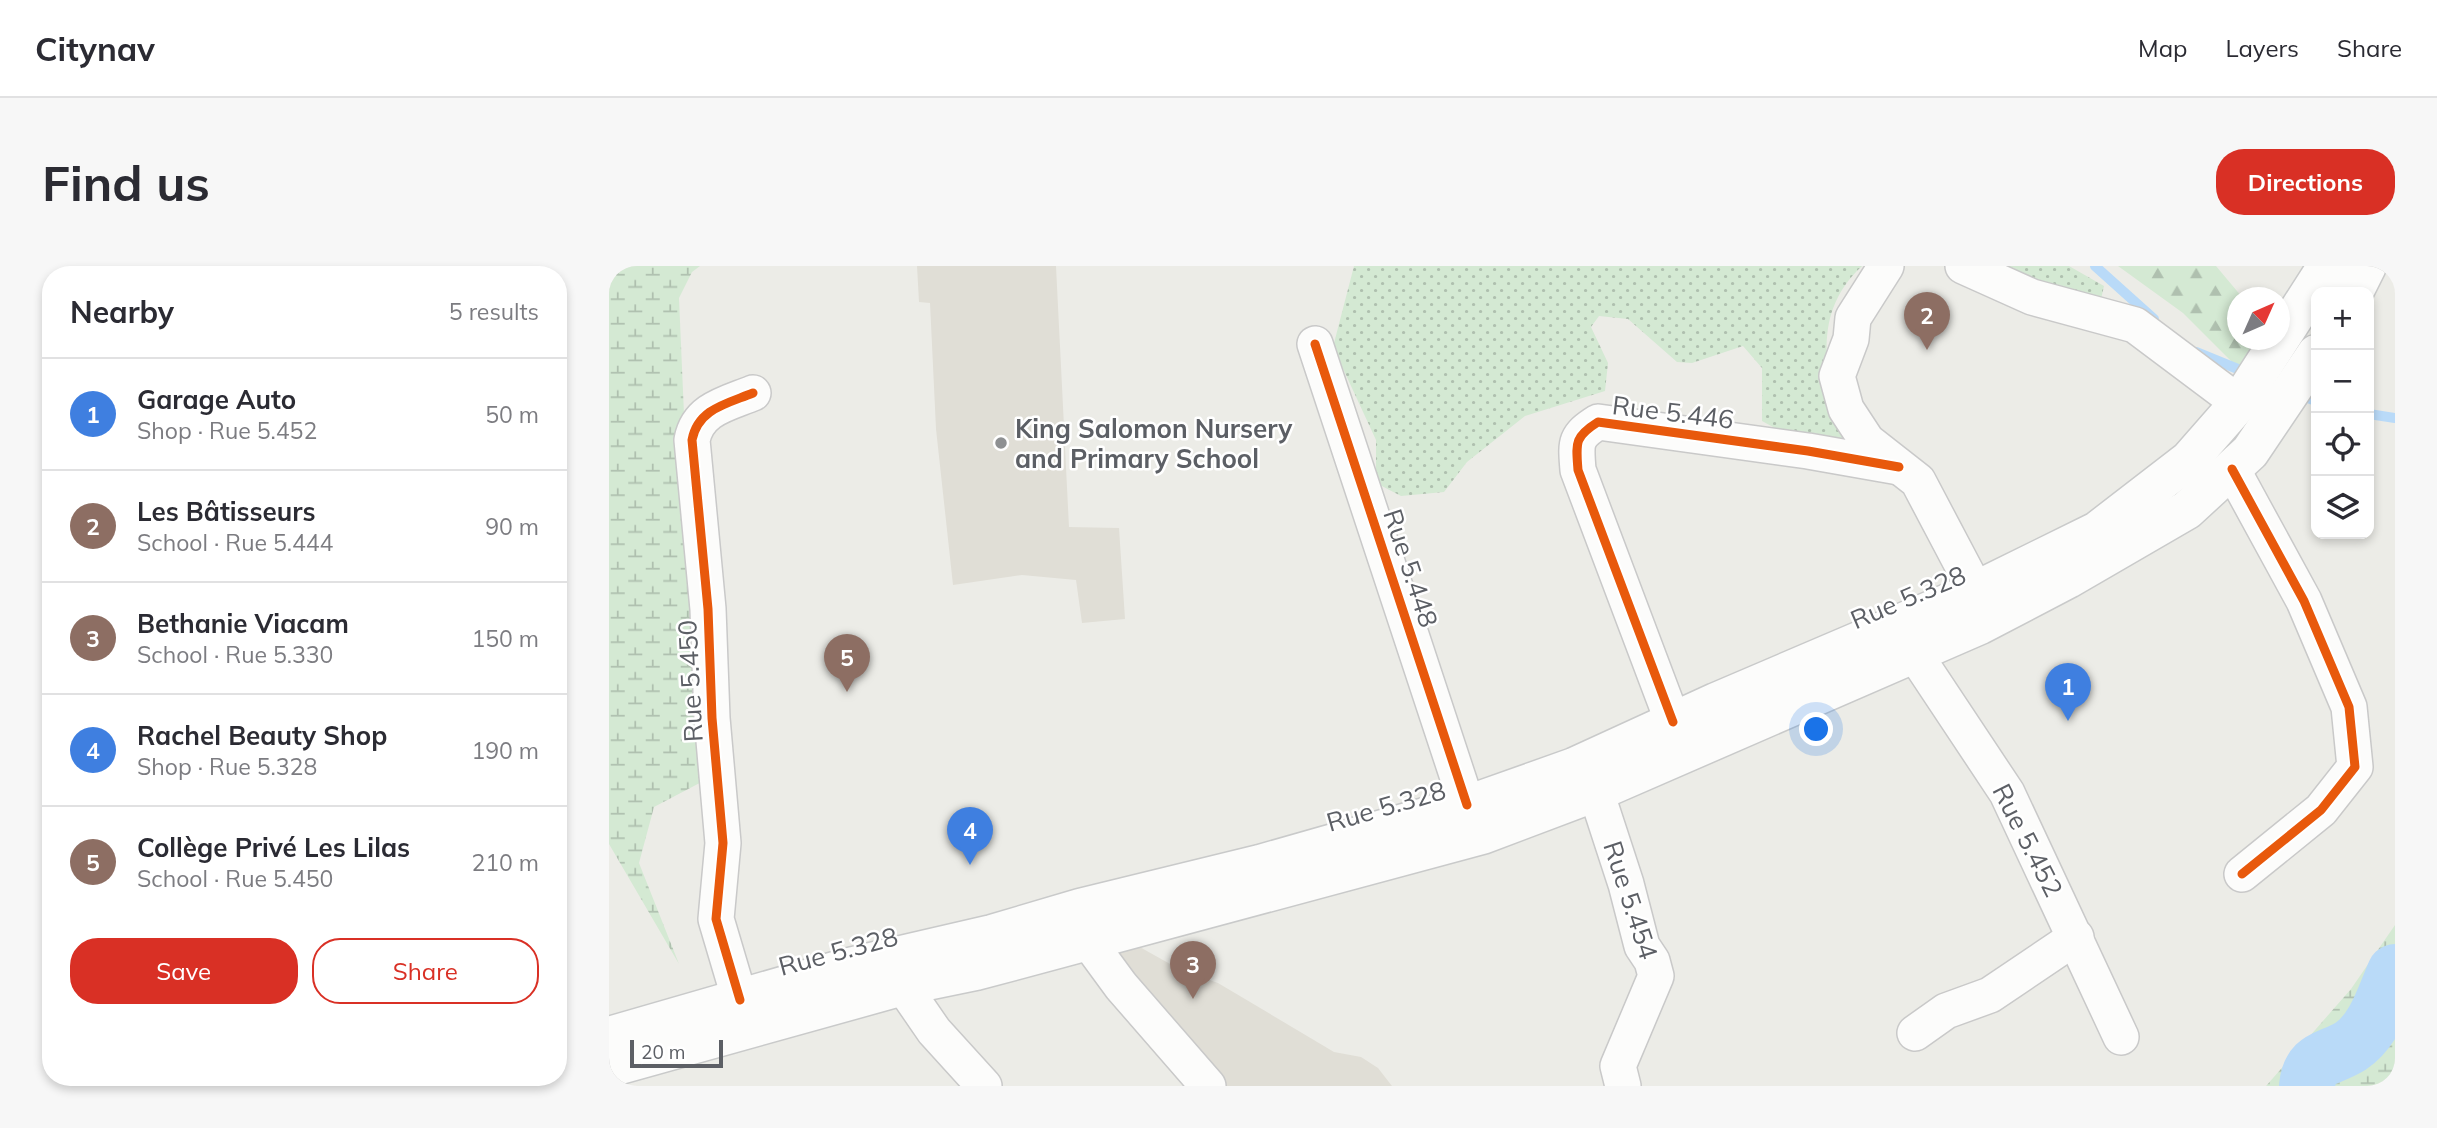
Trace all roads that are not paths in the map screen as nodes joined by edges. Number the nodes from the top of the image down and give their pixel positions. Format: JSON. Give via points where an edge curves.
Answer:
{"nodes":[{"id":1,"x":1885,"y":266,"type":"edge"},
{"id":2,"x":1963,"y":266,"type":"edge"},
{"id":3,"x":2327,"y":266,"type":"edge"},
{"id":4,"x":2367,"y":266,"type":"edge"},
{"id":5,"x":2356,"y":287,"type":"edge"},
{"id":6,"x":1315,"y":344,"type":"dead end"},
{"id":7,"x":2275,"y":376,"type":"edge"},
{"id":8,"x":753,"y":393,"type":"dead end"},
{"id":9,"x":1899,"y":467,"type":"junction"},
{"id":10,"x":2232,"y":469,"type":"junction"},
{"id":11,"x":1976,"y":591,"type":"junction"},
{"id":12,"x":1914,"y":653,"type":"junction"},
{"id":13,"x":1673,"y":722,"type":"junction"},
{"id":14,"x":1596,"y":792,"type":"junction"},
{"id":15,"x":1467,"y":805,"type":"junction"},
{"id":16,"x":2242,"y":874,"type":"dead end"},
{"id":17,"x":2076,"y":937,"type":"junction"},
{"id":18,"x":1088,"y":941,"type":"junction"},
{"id":19,"x":903,"y":986,"type":"junction"},
{"id":20,"x":740,"y":1000,"type":"junction"},
{"id":21,"x":1915,"y":1033,"type":"dead end"},
{"id":22,"x":609,"y":1036,"type":"edge"},
{"id":23,"x":2121,"y":1037,"type":"dead end"},
{"id":24,"x":609,"y":1068,"type":"edge"},
{"id":25,"x":984,"y":1086,"type":"edge"},
{"id":26,"x":1208,"y":1086,"type":"edge"},
{"id":27,"x":1623,"y":1086,"type":"edge"}],
"edges":[{"from":1,"to":9,"type":"street","via":[[1853,318],[1851,339],[1837,376],[1846,409],[1867,441]]},
{"from":2,"to":7,"type":"street","via":[[2032,297],[2135,326]]},
{"from":3,"to":7,"type":"main road","name":"Rue 5.328"},
{"from":4,"to":5,"type":"main road"},
{"from":6,"to":15,"type":"street","name":"Rue 5.448"},
{"from":7,"to":10,"type":"main road","name":"Rue 5.328","via":[[2277,412],[2250,452]]},
{"from":7,"to":11,"type":"main road","name":"Rue 5.328","via":[[2189,460],[2097,531]]},
{"from":8,"to":20,"type":"street","name":"Rue 5.450","via":[[707,411],[695,426],[692,440],[723,844],[716,919]]},
{"from":9,"to":11,"type":"street","via":[[1918,481]]},
{"from":9,"to":13,"type":"street","name":"Rue 5.446","via":[[1598,422],[1583,431],[1576,444],[1578,470]]},
{"from":10,"to":12,"type":"main road","name":"Rue 5.328","via":[[2187,510],[2069,579]]},
{"from":10,"to":16,"type":"street","via":[[2304,601],[2349,707],[2355,767],[2321,810]]},
{"from":11,"to":13,"type":"main road","name":"Rue 5.328"},
{"from":12,"to":14,"type":"main road","name":"Rue 5.328"},
{"from":12,"to":17,"type":"street","name":"Rue 5.452","via":[[2007,793]]},
{"from":13,"to":15,"type":"main road","name":"Rue 5.328","via":[[1574,767]]},
{"from":14,"to":18,"type":"main road","name":"Rue 5.328","via":[[1482,835]]},
{"from":14,"to":27,"type":"street","name":"Rue 5.454","via":[[1642,946],[1656,976],[1618,1066]]},
{"from":15,"to":20,"type":"main road","name":"Rue 5.328","via":[[1260,864],[845,968]]},
{"from":17,"to":21,"type":"street","via":[[1990,995],[1946,1011]]},
{"from":17,"to":23,"type":"street","name":"Rue 5.452"},
{"from":18,"to":19,"type":"main road","name":"Rue 5.328"},
{"from":18,"to":26,"type":"street"},
{"from":19,"to":24,"type":"main road","name":"Rue 5.328"},
{"from":19,"to":25,"type":"street","via":[[934,1031]]},
{"from":20,"to":22,"type":"main road","name":"Rue 5.328"}]}
